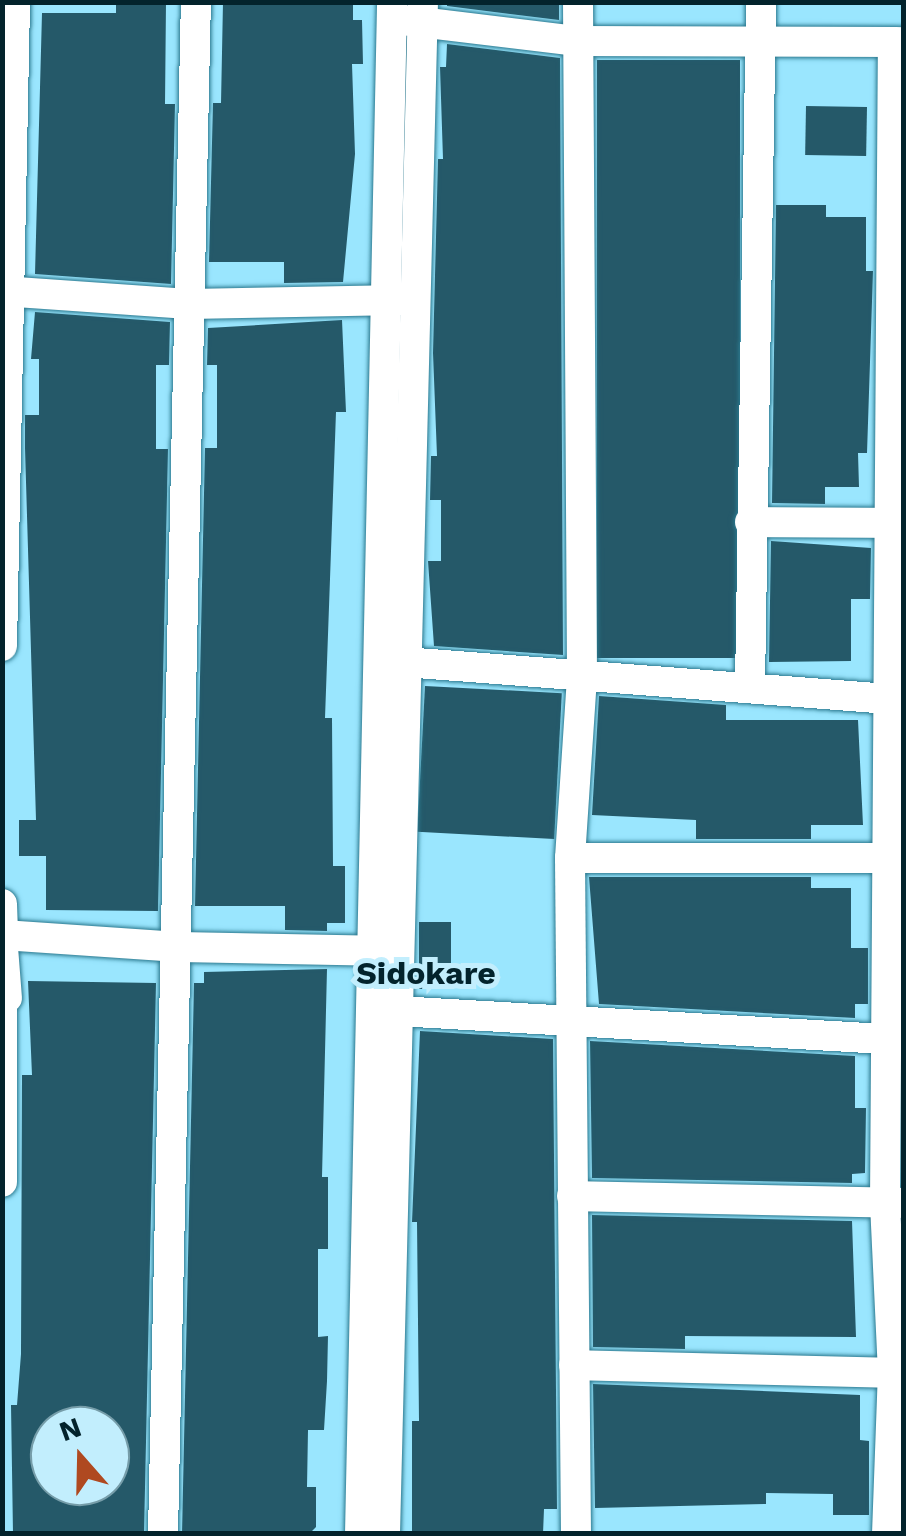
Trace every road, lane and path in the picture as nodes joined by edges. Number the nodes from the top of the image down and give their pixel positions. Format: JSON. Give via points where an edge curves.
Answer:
{"nodes":[{"id":1,"x":15,"y":2,"type":"edge"},
{"id":2,"x":196,"y":2,"type":"edge"},
{"id":3,"x":578,"y":2,"type":"edge"},
{"id":4,"x":761,"y":2,"type":"edge"},
{"id":5,"x":408,"y":12,"type":"edge"},
{"id":6,"x":576,"y":41,"type":"junction"},
{"id":7,"x":760,"y":42,"type":"junction"},
{"id":8,"x":898,"y":42,"type":"edge"},
{"id":9,"x":8,"y":291,"type":"edge"},
{"id":10,"x":398,"y":300,"type":"junction"},
{"id":11,"x":189,"y":304,"type":"junction"},
{"id":12,"x":750,"y":522,"type":"junction"},
{"id":13,"x":894,"y":523,"type":"junction"},
{"id":14,"x":4,"y":571,"type":"edge"},
{"id":15,"x":2,"y":646,"type":"edge"},
{"id":16,"x":396,"y":662,"type":"junction"},
{"id":17,"x":582,"y":675,"type":"junction"},
{"id":18,"x":750,"y":686,"type":"junction"},
{"id":19,"x":895,"y":699,"type":"edge"},
{"id":20,"x":570,"y":858,"type":"junction"},
{"id":21,"x":891,"y":858,"type":"junction"},
{"id":22,"x":2,"y":904,"type":"edge"},
{"id":23,"x":3,"y":935,"type":"edge"},
{"id":24,"x":180,"y":948,"type":"junction"},
{"id":25,"x":384,"y":951,"type":"junction"},
{"id":26,"x":5,"y":998,"type":"edge"},
{"id":27,"x":384,"y":1010,"type":"junction"},
{"id":28,"x":572,"y":1024,"type":"junction"},
{"id":29,"x":885,"y":1039,"type":"junction"},
{"id":30,"x":2,"y":1182,"type":"edge"},
{"id":31,"x":572,"y":1196,"type":"junction"},
{"id":32,"x":894,"y":1203,"type":"edge"},
{"id":33,"x":574,"y":1365,"type":"junction"},
{"id":34,"x":893,"y":1373,"type":"junction"},
{"id":35,"x":374,"y":1376,"type":"junction"},
{"id":36,"x":163,"y":1534,"type":"edge"},
{"id":37,"x":360,"y":1534,"type":"edge"},
{"id":38,"x":385,"y":1534,"type":"edge"},
{"id":39,"x":576,"y":1534,"type":"edge"},
{"id":40,"x":887,"y":1534,"type":"edge"}],
"edges":[{"from":1,"to":9,"type":"street"},
{"from":2,"to":11,"type":"street"},
{"from":3,"to":6,"type":"street"},
{"from":4,"to":7,"type":"street"},
{"from":5,"to":6,"type":"street"},
{"from":5,"to":10,"type":"street"},
{"from":6,"to":7,"type":"street"},
{"from":6,"to":17,"type":"street"},
{"from":7,"to":8,"type":"street"},
{"from":7,"to":12,"type":"street"},
{"from":8,"to":13,"type":"street"},
{"from":9,"to":11,"type":"street"},
{"from":9,"to":14,"type":"street"},
{"from":10,"to":11,"type":"street"},
{"from":10,"to":16,"type":"street"},
{"from":11,"to":24,"type":"street"},
{"from":12,"to":13,"type":"street"},
{"from":12,"to":18,"type":"street"},
{"from":13,"to":19,"type":"street"},
{"from":14,"to":15,"type":"street"},
{"from":16,"to":17,"type":"street"},
{"from":16,"to":25,"type":"street"},
{"from":17,"to":18,"type":"street"},
{"from":17,"to":20,"type":"street"},
{"from":18,"to":19,"type":"street"},
{"from":19,"to":21,"type":"street"},
{"from":20,"to":21,"type":"street"},
{"from":20,"to":28,"type":"street"},
{"from":21,"to":29,"type":"street"},
{"from":22,"to":23,"type":"street"},
{"from":23,"to":24,"type":"street"},
{"from":23,"to":26,"type":"street"},
{"from":24,"to":25,"type":"street"},
{"from":24,"to":36,"type":"street"},
{"from":25,"to":27,"type":"street"},
{"from":26,"to":30,"type":"street"},
{"from":27,"to":28,"type":"street"},
{"from":27,"to":35,"type":"street"},
{"from":28,"to":29,"type":"street"},
{"from":28,"to":31,"type":"street"},
{"from":29,"to":32,"type":"street"},
{"from":31,"to":32,"type":"street"},
{"from":31,"to":33,"type":"street"},
{"from":32,"to":34,"type":"street"},
{"from":33,"to":34,"type":"street"},
{"from":33,"to":39,"type":"street"},
{"from":34,"to":40,"type":"street"},
{"from":35,"to":37,"type":"street"},
{"from":35,"to":38,"type":"street"}]}
